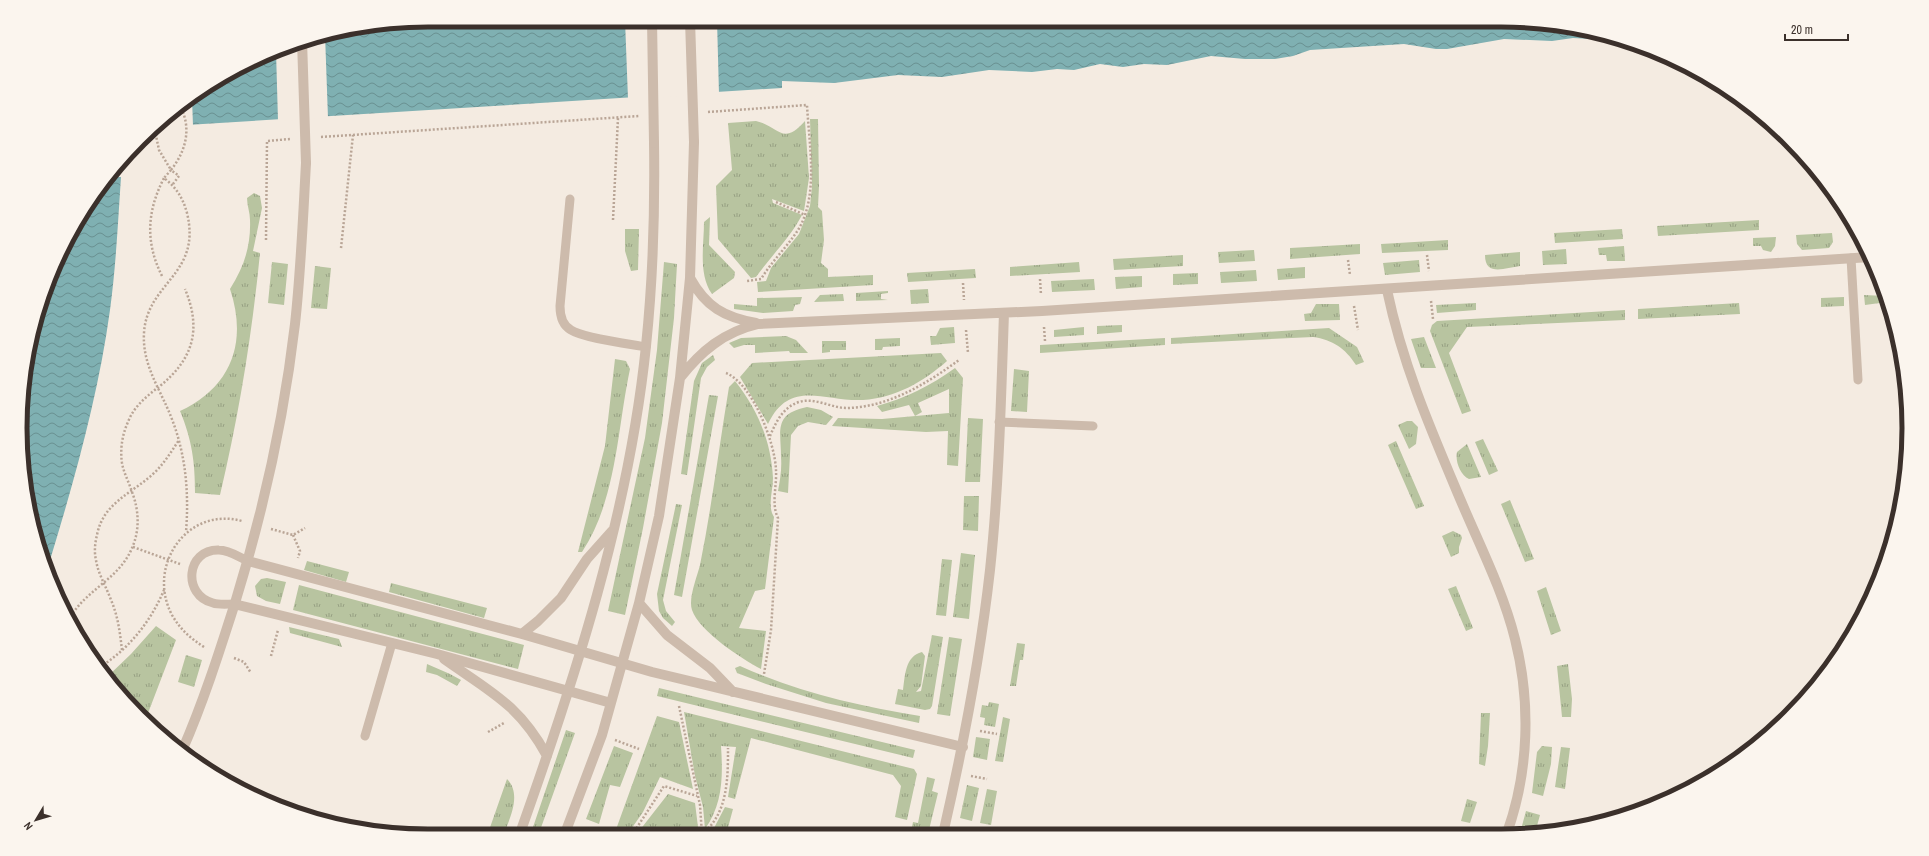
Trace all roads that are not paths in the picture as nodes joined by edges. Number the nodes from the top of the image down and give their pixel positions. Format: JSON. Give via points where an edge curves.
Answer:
{"nodes":[{"id":1,"x":652,"y":27,"type":"edge"},
{"id":2,"x":690,"y":27,"type":"edge"},
{"id":3,"x":302,"y":47,"type":"edge"},
{"id":4,"x":570,"y":199,"type":"dead end"},
{"id":5,"x":1864,"y":257,"type":"edge"},
{"id":6,"x":1851,"y":258,"type":"junction"},
{"id":7,"x":690,"y":278,"type":"junction"},
{"id":8,"x":1386,"y":290,"type":"junction"},
{"id":9,"x":1004,"y":313,"type":"junction"},
{"id":10,"x":758,"y":324,"type":"junction"},
{"id":11,"x":646,"y":347,"type":"junction"},
{"id":12,"x":680,"y":378,"type":"junction"},
{"id":13,"x":1858,"y":380,"type":"dead end"},
{"id":14,"x":999,"y":422,"type":"junction"},
{"id":15,"x":1093,"y":426,"type":"dead end"},
{"id":16,"x":613,"y":530,"type":"junction"},
{"id":17,"x":248,"y":562,"type":"junction"},
{"id":18,"x":234,"y":604,"type":"junction"},
{"id":19,"x":639,"y":604,"type":"junction"},
{"id":20,"x":522,"y":634,"type":"junction"},
{"id":21,"x":392,"y":643,"type":"junction"},
{"id":22,"x":580,"y":651,"type":"junction"},
{"id":23,"x":437,"y":654,"type":"junction"},
{"id":24,"x":622,"y":664,"type":"junction"},
{"id":25,"x":568,"y":690,"type":"junction"},
{"id":26,"x":734,"y":692,"type":"junction"},
{"id":27,"x":611,"y":703,"type":"junction"},
{"id":28,"x":365,"y":736,"type":"dead end"},
{"id":29,"x":184,"y":746,"type":"edge"},
{"id":30,"x":963,"y":747,"type":"junction"},
{"id":31,"x":547,"y":756,"type":"junction"},
{"id":32,"x":521,"y":829,"type":"edge"},
{"id":33,"x":567,"y":829,"type":"edge"},
{"id":34,"x":944,"y":829,"type":"edge"},
{"id":35,"x":1508,"y":829,"type":"edge"}],
"edges":[{"from":1,"to":11,"type":"street","bridge":true,"via":[[655,213]]},
{"from":2,"to":7,"type":"street","bridge":true,"via":[[694,142]]},
{"from":3,"to":17,"type":"street","bridge":true,"via":[[306,163],[300,277],[289,366],[270,467]]},
{"from":4,"to":11,"type":"lane","via":[[560,306],[562,320],[576,333]]},
{"from":5,"to":6,"type":"street"},
{"from":6,"to":8,"type":"street"},
{"from":6,"to":13,"type":"lane"},
{"from":7,"to":10,"type":"street","via":[[713,308]]},
{"from":7,"to":12,"type":"street"},
{"from":8,"to":9,"type":"street","via":[[1352,290]]},
{"from":8,"to":35,"type":"street","via":[[1399,343],[1414,388],[1498,588],[1515,639],[1524,691],[1525,744],[1518,797]]},
{"from":9,"to":10,"type":"street"},
{"from":9,"to":14,"type":"street"},
{"from":10,"to":12,"type":"street","via":[[735,331],[715,342]]},
{"from":11,"to":16,"type":"street","via":[[632,439]]},
{"from":12,"to":19,"type":"street","via":[[664,487]]},
{"from":14,"to":15,"type":"lane"},
{"from":14,"to":30,"type":"street","via":[[990,569]]},
{"from":16,"to":20,"type":"street","via":[[587,559],[560,598]]},
{"from":16,"to":22,"type":"street"},
{"from":17,"to":18,"type":"street"},
{"from":17,"to":18,"type":"lane","via":[[228,551],[212,550],[199,557],[192,568],[191,582],[198,595],[213,604]]},
{"from":17,"to":20,"type":"street"},
{"from":18,"to":21,"type":"street"},
{"from":18,"to":29,"type":"street","via":[[220,653]]},
{"from":19,"to":24,"type":"street"},
{"from":19,"to":26,"type":"street","via":[[667,635],[710,668]]},
{"from":20,"to":22,"type":"street"},
{"from":21,"to":23,"type":"street"},
{"from":21,"to":28,"type":"lane"},
{"from":22,"to":24,"type":"street"},
{"from":22,"to":25,"type":"street"},
{"from":23,"to":25,"type":"street"},
{"from":23,"to":31,"type":"street","via":[[511,706],[532,730]]},
{"from":24,"to":26,"type":"street"},
{"from":24,"to":27,"type":"street"},
{"from":25,"to":27,"type":"street"},
{"from":25,"to":31,"type":"street"},
{"from":26,"to":30,"type":"street"},
{"from":27,"to":33,"type":"street","via":[[602,735]]},
{"from":30,"to":34,"type":"street"},
{"from":31,"to":32,"type":"street"}]}
